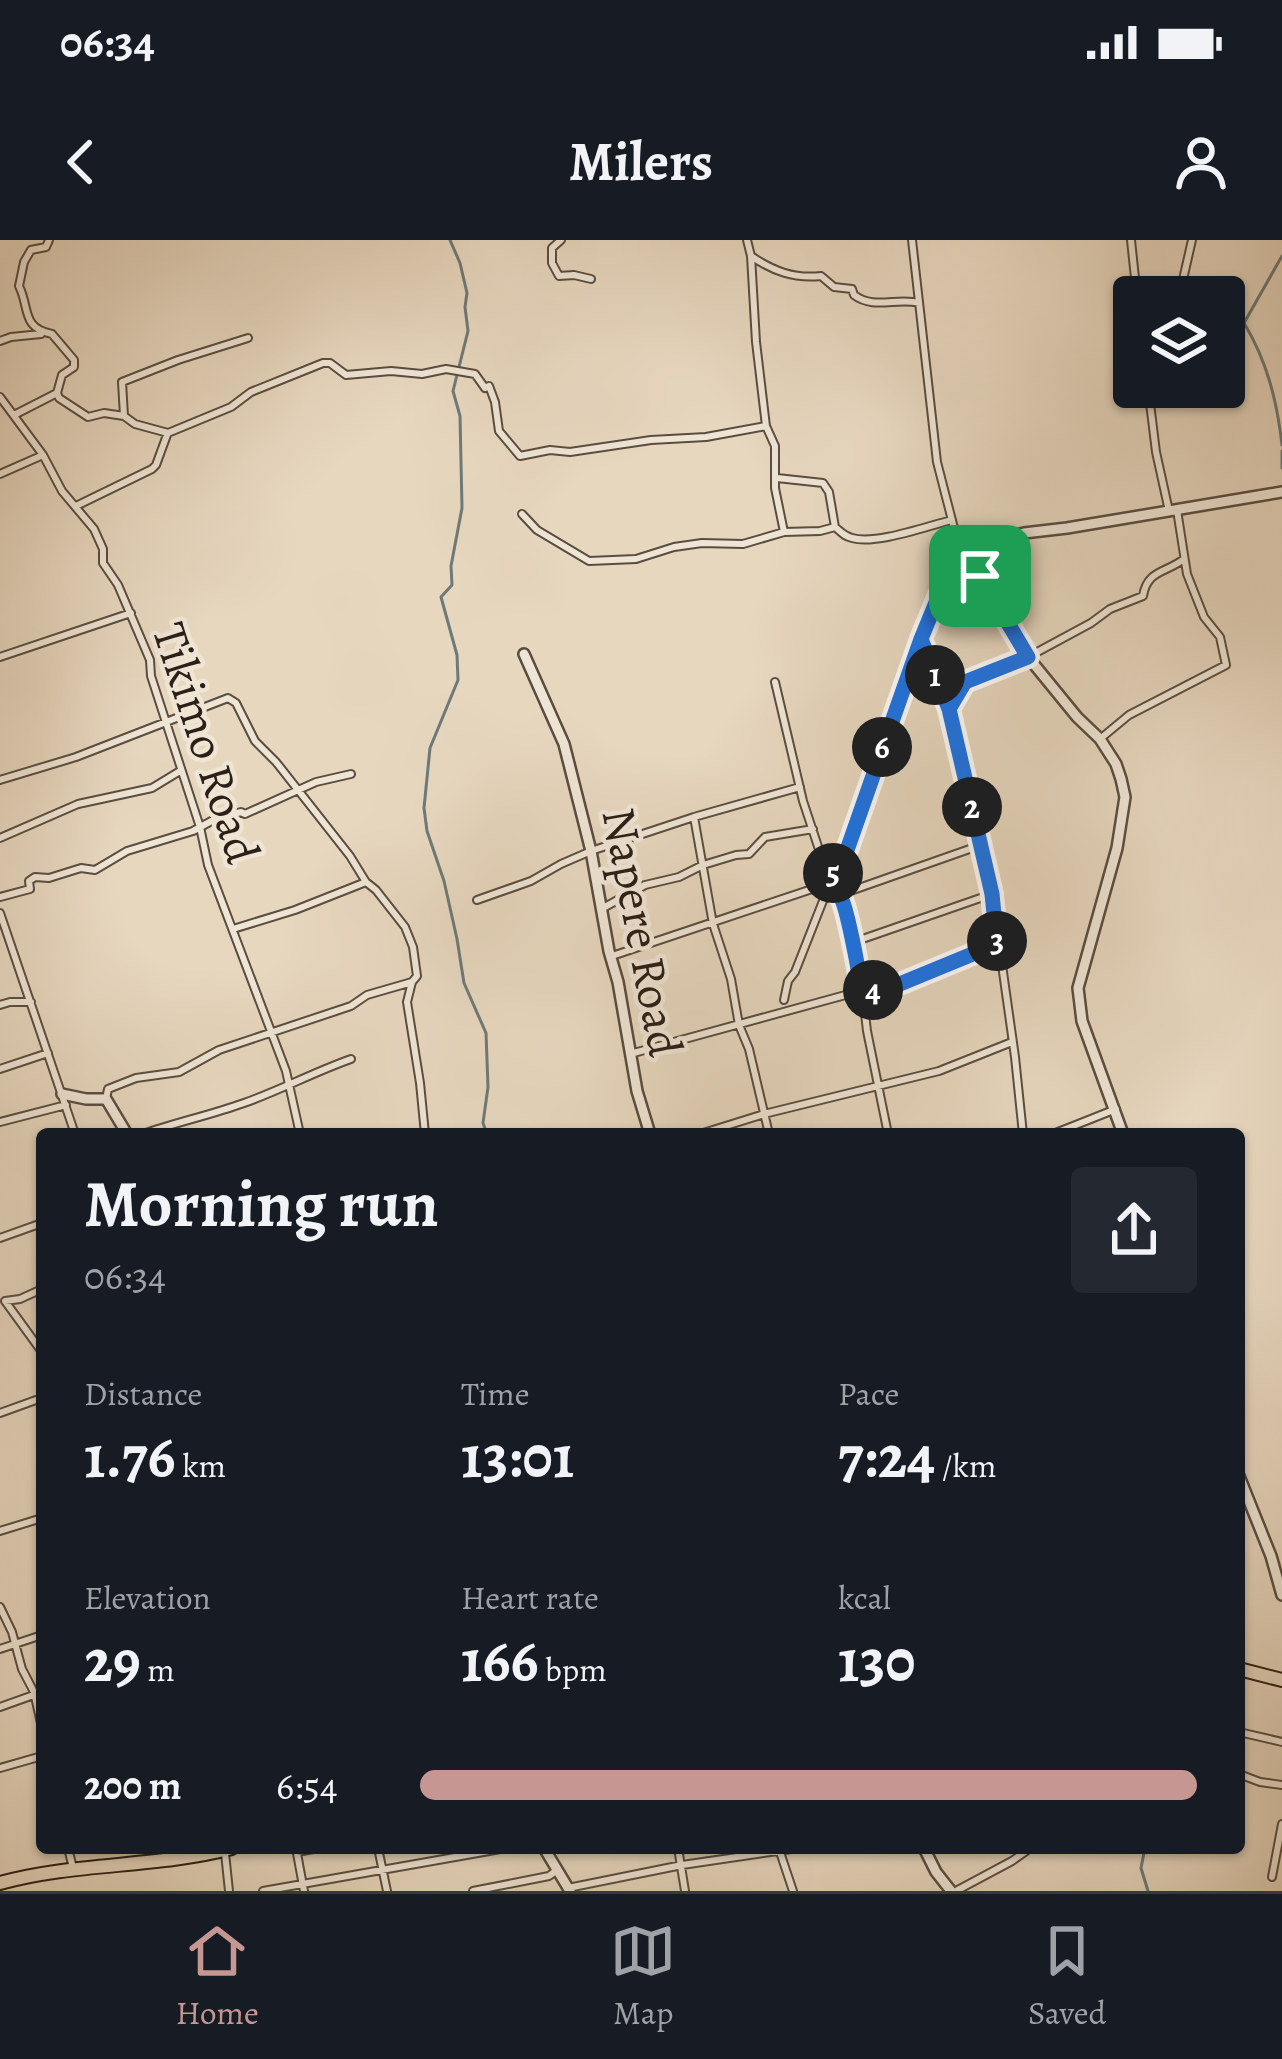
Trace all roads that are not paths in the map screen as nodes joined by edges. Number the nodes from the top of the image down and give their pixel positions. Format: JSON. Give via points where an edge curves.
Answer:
{"nodes":[{"id":1,"x":49,"y":240,"type":"edge"},
{"id":2,"x":561,"y":240,"type":"edge"},
{"id":3,"x":747,"y":240,"type":"edge"},
{"id":4,"x":912,"y":240,"type":"edge"},
{"id":5,"x":1131,"y":240,"type":"edge"},
{"id":6,"x":1192,"y":240,"type":"edge"},
{"id":7,"x":751,"y":256,"type":"junction"},
{"id":8,"x":1135,"y":276,"type":"edge"},
{"id":9,"x":1186,"y":276,"type":"edge"},
{"id":10,"x":591,"y":279,"type":"dead end"},
{"id":11,"x":919,"y":303,"type":"junction"},
{"id":12,"x":44,"y":334,"type":"junction"},
{"id":13,"x":248,"y":338,"type":"dead end"},
{"id":14,"x":0,"y":341,"type":"edge"},
{"id":15,"x":57,"y":393,"type":"junction"},
{"id":16,"x":0,"y":397,"type":"edge"},
{"id":17,"x":1151,"y":408,"type":"edge"},
{"id":18,"x":14,"y":416,"type":"junction"},
{"id":19,"x":124,"y":416,"type":"junction"},
{"id":20,"x":766,"y":426,"type":"junction"},
{"id":21,"x":168,"y":433,"type":"junction"},
{"id":22,"x":43,"y":455,"type":"junction"},
{"id":23,"x":0,"y":474,"type":"edge"},
{"id":24,"x":775,"y":478,"type":"junction"},
{"id":25,"x":1282,"y":492,"type":"edge"},
{"id":26,"x":76,"y":506,"type":"junction"},
{"id":27,"x":1173,"y":510,"type":"junction"},
{"id":28,"x":522,"y":514,"type":"dead end"},
{"id":29,"x":952,"y":520,"type":"junction"},
{"id":30,"x":836,"y":527,"type":"junction"},
{"id":31,"x":784,"y":532,"type":"junction"},
{"id":32,"x":970,"y":554,"type":"junction"},
{"id":33,"x":1185,"y":559,"type":"junction"},
{"id":34,"x":980,"y":576,"type":"junction"},
{"id":35,"x":131,"y":614,"type":"junction"},
{"id":36,"x":921,"y":639,"type":"junction"},
{"id":37,"x":524,"y":654,"type":"dead end"},
{"id":38,"x":0,"y":657,"type":"edge"},
{"id":39,"x":1028,"y":657,"type":"junction"},
{"id":40,"x":776,"y":682,"type":"dead end"},
{"id":41,"x":949,"y":709,"type":"junction"},
{"id":42,"x":165,"y":723,"type":"junction"},
{"id":43,"x":1100,"y":739,"type":"junction"},
{"id":44,"x":180,"y":771,"type":"junction"},
{"id":45,"x":351,"y":774,"type":"dead end"},
{"id":46,"x":0,"y":780,"type":"edge"},
{"id":47,"x":801,"y":787,"type":"junction"},
{"id":48,"x":298,"y":790,"type":"junction"},
{"id":49,"x":694,"y":817,"type":"junction"},
{"id":50,"x":200,"y":827,"type":"junction"},
{"id":51,"x":813,"y":829,"type":"junction"},
{"id":52,"x":0,"y":838,"type":"edge"},
{"id":53,"x":981,"y":845,"type":"junction"},
{"id":54,"x":591,"y":851,"type":"junction"},
{"id":55,"x":703,"y":866,"type":"junction"},
{"id":56,"x":366,"y":882,"type":"junction"},
{"id":57,"x":830,"y":883,"type":"junction"},
{"id":58,"x":992,"y":894,"type":"junction"},
{"id":59,"x":838,"y":895,"type":"junction"},
{"id":60,"x":0,"y":897,"type":"edge"},
{"id":61,"x":477,"y":900,"type":"dead end"},
{"id":62,"x":601,"y":908,"type":"junction"},
{"id":63,"x":0,"y":914,"type":"edge"},
{"id":64,"x":713,"y":924,"type":"junction"},
{"id":65,"x":233,"y":929,"type":"junction"},
{"id":66,"x":851,"y":944,"type":"junction"},
{"id":67,"x":997,"y":944,"type":"junction"},
{"id":68,"x":11,"y":948,"type":"junction"},
{"id":69,"x":0,"y":951,"type":"edge"},
{"id":70,"x":610,"y":956,"type":"junction"},
{"id":71,"x":412,"y":982,"type":"junction"},
{"id":72,"x":860,"y":991,"type":"junction"},
{"id":73,"x":784,"y":1000,"type":"dead end"},
{"id":74,"x":31,"y":1002,"type":"junction"},
{"id":75,"x":0,"y":1005,"type":"edge"},
{"id":76,"x":739,"y":1025,"type":"junction"},
{"id":77,"x":270,"y":1032,"type":"junction"},
{"id":78,"x":1013,"y":1042,"type":"junction"},
{"id":79,"x":48,"y":1053,"type":"junction"},
{"id":80,"x":630,"y":1054,"type":"junction"},
{"id":81,"x":351,"y":1059,"type":"dead end"},
{"id":82,"x":0,"y":1070,"type":"edge"},
{"id":83,"x":289,"y":1085,"type":"junction"},
{"id":84,"x":880,"y":1087,"type":"junction"},
{"id":85,"x":64,"y":1099,"type":"junction"},
{"id":86,"x":106,"y":1099,"type":"junction"},
{"id":87,"x":1116,"y":1109,"type":"junction"},
{"id":88,"x":764,"y":1114,"type":"junction"},
{"id":89,"x":0,"y":1122,"type":"edge"},
{"id":90,"x":73,"y":1128,"type":"edge"},
{"id":91,"x":124,"y":1128,"type":"edge"},
{"id":92,"x":163,"y":1128,"type":"edge"},
{"id":93,"x":298,"y":1128,"type":"edge"},
{"id":94,"x":424,"y":1128,"type":"edge"},
{"id":95,"x":648,"y":1128,"type":"edge"},
{"id":96,"x":719,"y":1128,"type":"edge"},
{"id":97,"x":768,"y":1128,"type":"edge"},
{"id":98,"x":887,"y":1128,"type":"edge"},
{"id":99,"x":1022,"y":1128,"type":"edge"},
{"id":100,"x":1066,"y":1128,"type":"edge"},
{"id":101,"x":1121,"y":1128,"type":"edge"},
{"id":102,"x":36,"y":1225,"type":"edge"},
{"id":103,"x":0,"y":1238,"type":"edge"},
{"id":104,"x":36,"y":1292,"type":"edge"},
{"id":105,"x":2,"y":1302,"type":"edge"},
{"id":106,"x":36,"y":1344,"type":"edge"},
{"id":107,"x":36,"y":1400,"type":"edge"},
{"id":108,"x":0,"y":1413,"type":"edge"},
{"id":109,"x":1245,"y":1491,"type":"edge"},
{"id":110,"x":36,"y":1520,"type":"edge"},
{"id":111,"x":0,"y":1531,"type":"edge"},
{"id":112,"x":1282,"y":1595,"type":"edge"},
{"id":113,"x":0,"y":1607,"type":"edge"},
{"id":114,"x":36,"y":1637,"type":"edge"},
{"id":115,"x":15,"y":1644,"type":"junction"},
{"id":116,"x":0,"y":1649,"type":"edge"},
{"id":117,"x":1245,"y":1671,"type":"edge"},
{"id":118,"x":1282,"y":1680,"type":"edge"},
{"id":119,"x":36,"y":1690,"type":"edge"},
{"id":120,"x":36,"y":1694,"type":"edge"},
{"id":121,"x":0,"y":1707,"type":"edge"},
{"id":122,"x":1245,"y":1733,"type":"edge"},
{"id":123,"x":1282,"y":1742,"type":"edge"},
{"id":124,"x":36,"y":1758,"type":"edge"},
{"id":125,"x":0,"y":1768,"type":"edge"},
{"id":126,"x":1245,"y":1776,"type":"edge"},
{"id":127,"x":1282,"y":1785,"type":"edge"},
{"id":128,"x":1282,"y":1824,"type":"edge"},
{"id":129,"x":70,"y":1854,"type":"edge"},
{"id":130,"x":202,"y":1854,"type":"edge"},
{"id":131,"x":228,"y":1854,"type":"edge"},
{"id":132,"x":298,"y":1854,"type":"edge"},
{"id":133,"x":379,"y":1854,"type":"edge"},
{"id":134,"x":474,"y":1854,"type":"edge"},
{"id":135,"x":548,"y":1854,"type":"edge"},
{"id":136,"x":679,"y":1854,"type":"edge"},
{"id":137,"x":754,"y":1854,"type":"edge"},
{"id":138,"x":781,"y":1854,"type":"edge"},
{"id":139,"x":927,"y":1854,"type":"edge"},
{"id":140,"x":1022,"y":1854,"type":"edge"},
{"id":141,"x":682,"y":1865,"type":"junction"},
{"id":142,"x":73,"y":1868,"type":"junction"},
{"id":143,"x":557,"y":1870,"type":"junction"},
{"id":144,"x":382,"y":1871,"type":"junction"},
{"id":145,"x":1272,"y":1877,"type":"dead end"},
{"id":146,"x":0,"y":1883,"type":"edge"},
{"id":147,"x":304,"y":1887,"type":"edge"},
{"id":148,"x":569,"y":1890,"type":"edge"},
{"id":149,"x":229,"y":1891,"type":"edge"},
{"id":150,"x":263,"y":1891,"type":"edge"},
{"id":151,"x":387,"y":1891,"type":"edge"},
{"id":152,"x":472,"y":1891,"type":"edge"},
{"id":153,"x":685,"y":1891,"type":"edge"},
{"id":154,"x":793,"y":1891,"type":"edge"},
{"id":155,"x":954,"y":1891,"type":"edge"}],
"edges":[{"from":1,"to":12,"type":"street","via":[[24,262],[19,286],[25,312]]},
{"from":2,"to":10,"type":"street","via":[[551,248],[560,277]]},
{"from":3,"to":7,"type":"street"},
{"from":4,"to":11,"type":"street"},
{"from":5,"to":8,"type":"street"},
{"from":6,"to":9,"type":"street"},
{"from":7,"to":11,"type":"street","via":[[784,274],[821,276],[861,301]]},
{"from":7,"to":20,"type":"street"},
{"from":11,"to":29,"type":"street","via":[[937,462]]},
{"from":12,"to":14,"type":"street"},
{"from":12,"to":15,"type":"street","via":[[74,360]]},
{"from":13,"to":19,"type":"street","via":[[122,382]]},
{"from":15,"to":18,"type":"street"},
{"from":15,"to":19,"type":"street","via":[[88,417]]},
{"from":16,"to":18,"type":"street","name":"Tikimo Road"},
{"from":17,"to":27,"type":"street"},
{"from":18,"to":22,"type":"street","name":"Tikimo Road"},
{"from":19,"to":21,"type":"street"},
{"from":20,"to":21,"type":"street","via":[[520,456],[499,430],[489,386],[475,374],[346,375],[323,363]]},
{"from":20,"to":24,"type":"street"},
{"from":21,"to":26,"type":"street","via":[[152,469]]},
{"from":22,"to":23,"type":"street"},
{"from":22,"to":26,"type":"street","name":"Tikimo Road"},
{"from":24,"to":30,"type":"street","via":[[823,484]]},
{"from":24,"to":31,"type":"street"},
{"from":25,"to":27,"type":"street"},
{"from":26,"to":35,"type":"street","name":"Tikimo Road"},
{"from":27,"to":32,"type":"street","via":[[1024,533]]},
{"from":27,"to":33,"type":"street"},
{"from":28,"to":31,"type":"street","via":[[589,561]]},
{"from":29,"to":30,"type":"street","via":[[873,540]]},
{"from":29,"to":32,"type":"street"},
{"from":30,"to":31,"type":"street"},
{"from":32,"to":34,"type":"street"},
{"from":33,"to":39,"type":"street","via":[[1155,572],[1143,596]]},
{"from":33,"to":43,"type":"street","via":[[1226,665],[1129,715]]},
{"from":34,"to":36,"type":"street","via":[[944,583]]},
{"from":34,"to":39,"type":"street"},
{"from":35,"to":38,"type":"street"},
{"from":35,"to":42,"type":"street","name":"Tikimo Road"},
{"from":36,"to":41,"type":"street"},
{"from":36,"to":57,"type":"street"},
{"from":37,"to":54,"type":"street","name":"Napere Road","via":[[564,744]]},
{"from":39,"to":41,"type":"street","via":[[965,682]]},
{"from":39,"to":43,"type":"street"},
{"from":40,"to":47,"type":"street"},
{"from":41,"to":53,"type":"street"},
{"from":42,"to":44,"type":"street","name":"Tikimo Road"},
{"from":42,"to":46,"type":"street"},
{"from":42,"to":48,"type":"street","via":[[228,698]]},
{"from":43,"to":87,"type":"street","via":[[1125,797],[1078,988],[1082,1021]]},
{"from":44,"to":50,"type":"street","name":"Tikimo Road"},
{"from":44,"to":52,"type":"street","via":[[152,788],[78,804]]},
{"from":45,"to":48,"type":"street"},
{"from":47,"to":49,"type":"street"},
{"from":47,"to":51,"type":"street"},
{"from":48,"to":50,"type":"street"},
{"from":48,"to":56,"type":"street"},
{"from":49,"to":54,"type":"street"},
{"from":49,"to":55,"type":"street"},
{"from":50,"to":60,"type":"street","via":[[94,870],[35,877],[30,889]]},
{"from":50,"to":65,"type":"street","name":"Tikimo Road"},
{"from":51,"to":55,"type":"street","via":[[765,837],[749,854]]},
{"from":51,"to":57,"type":"street"},
{"from":53,"to":58,"type":"street"},
{"from":53,"to":59,"type":"street"},
{"from":54,"to":61,"type":"street"},
{"from":54,"to":62,"type":"street","name":"Napere Road"},
{"from":55,"to":62,"type":"street"},
{"from":55,"to":64,"type":"street"},
{"from":56,"to":65,"type":"street"},
{"from":56,"to":71,"type":"street","via":[[405,927]]},
{"from":57,"to":59,"type":"street"},
{"from":57,"to":64,"type":"street"},
{"from":57,"to":73,"type":"street"},
{"from":58,"to":66,"type":"street"},
{"from":58,"to":67,"type":"street"},
{"from":59,"to":66,"type":"street"},
{"from":62,"to":70,"type":"street","name":"Napere Road"},
{"from":63,"to":68,"type":"street"},
{"from":64,"to":70,"type":"street"},
{"from":64,"to":76,"type":"street"},
{"from":65,"to":77,"type":"street","name":"Tikimo Road"},
{"from":66,"to":72,"type":"street"},
{"from":67,"to":72,"type":"street","via":[[890,988]]},
{"from":67,"to":78,"type":"street"},
{"from":68,"to":69,"type":"street"},
{"from":68,"to":74,"type":"street"},
{"from":70,"to":80,"type":"street","name":"Napere Road"},
{"from":71,"to":77,"type":"street"},
{"from":71,"to":94,"type":"street","via":[[407,1002]]},
{"from":72,"to":76,"type":"street"},
{"from":72,"to":84,"type":"street"},
{"from":74,"to":75,"type":"street"},
{"from":74,"to":79,"type":"street"},
{"from":76,"to":80,"type":"street"},
{"from":76,"to":88,"type":"street"},
{"from":77,"to":83,"type":"street","name":"Tikimo Road"},
{"from":77,"to":86,"type":"street","via":[[179,1072],[108,1089]]},
{"from":78,"to":84,"type":"street"},
{"from":78,"to":99,"type":"street"},
{"from":79,"to":82,"type":"street"},
{"from":79,"to":85,"type":"street"},
{"from":80,"to":95,"type":"street","name":"Napere Road"},
{"from":81,"to":83,"type":"street"},
{"from":83,"to":92,"type":"street"},
{"from":83,"to":93,"type":"street","name":"Tikimo Road"},
{"from":84,"to":88,"type":"street"},
{"from":84,"to":98,"type":"street"},
{"from":85,"to":86,"type":"street"},
{"from":85,"to":89,"type":"street"},
{"from":85,"to":90,"type":"street"},
{"from":86,"to":91,"type":"street"},
{"from":87,"to":100,"type":"street"},
{"from":87,"to":101,"type":"street"},
{"from":88,"to":96,"type":"street"},
{"from":88,"to":97,"type":"street"},
{"from":102,"to":103,"type":"street"},
{"from":104,"to":105,"type":"street"},
{"from":105,"to":106,"type":"street"},
{"from":107,"to":108,"type":"street"},
{"from":109,"to":112,"type":"street"},
{"from":110,"to":111,"type":"street"},
{"from":113,"to":115,"type":"street"},
{"from":114,"to":115,"type":"street"},
{"from":115,"to":116,"type":"street"},
{"from":115,"to":119,"type":"street"},
{"from":117,"to":118,"type":"main road"},
{"from":120,"to":121,"type":"street"},
{"from":122,"to":123,"type":"street"},
{"from":124,"to":125,"type":"street"},
{"from":126,"to":127,"type":"street"},
{"from":128,"to":145,"type":"street"},
{"from":129,"to":142,"type":"street"},
{"from":130,"to":142,"type":"main road"},
{"from":131,"to":149,"type":"street"},
{"from":132,"to":147,"type":"street"},
{"from":133,"to":144,"type":"street"},
{"from":134,"to":144,"type":"street"},
{"from":135,"to":143,"type":"street"},
{"from":136,"to":141,"type":"street"},
{"from":137,"to":141,"type":"street"},
{"from":138,"to":154,"type":"street"},
{"from":139,"to":155,"type":"street"},
{"from":140,"to":155,"type":"street"},
{"from":141,"to":148,"type":"street"},
{"from":141,"to":153,"type":"street"},
{"from":142,"to":146,"type":"main road"},
{"from":143,"to":148,"type":"street"},
{"from":143,"to":152,"type":"street"},
{"from":144,"to":147,"type":"street"},
{"from":144,"to":151,"type":"street"},
{"from":147,"to":150,"type":"street"}]}
